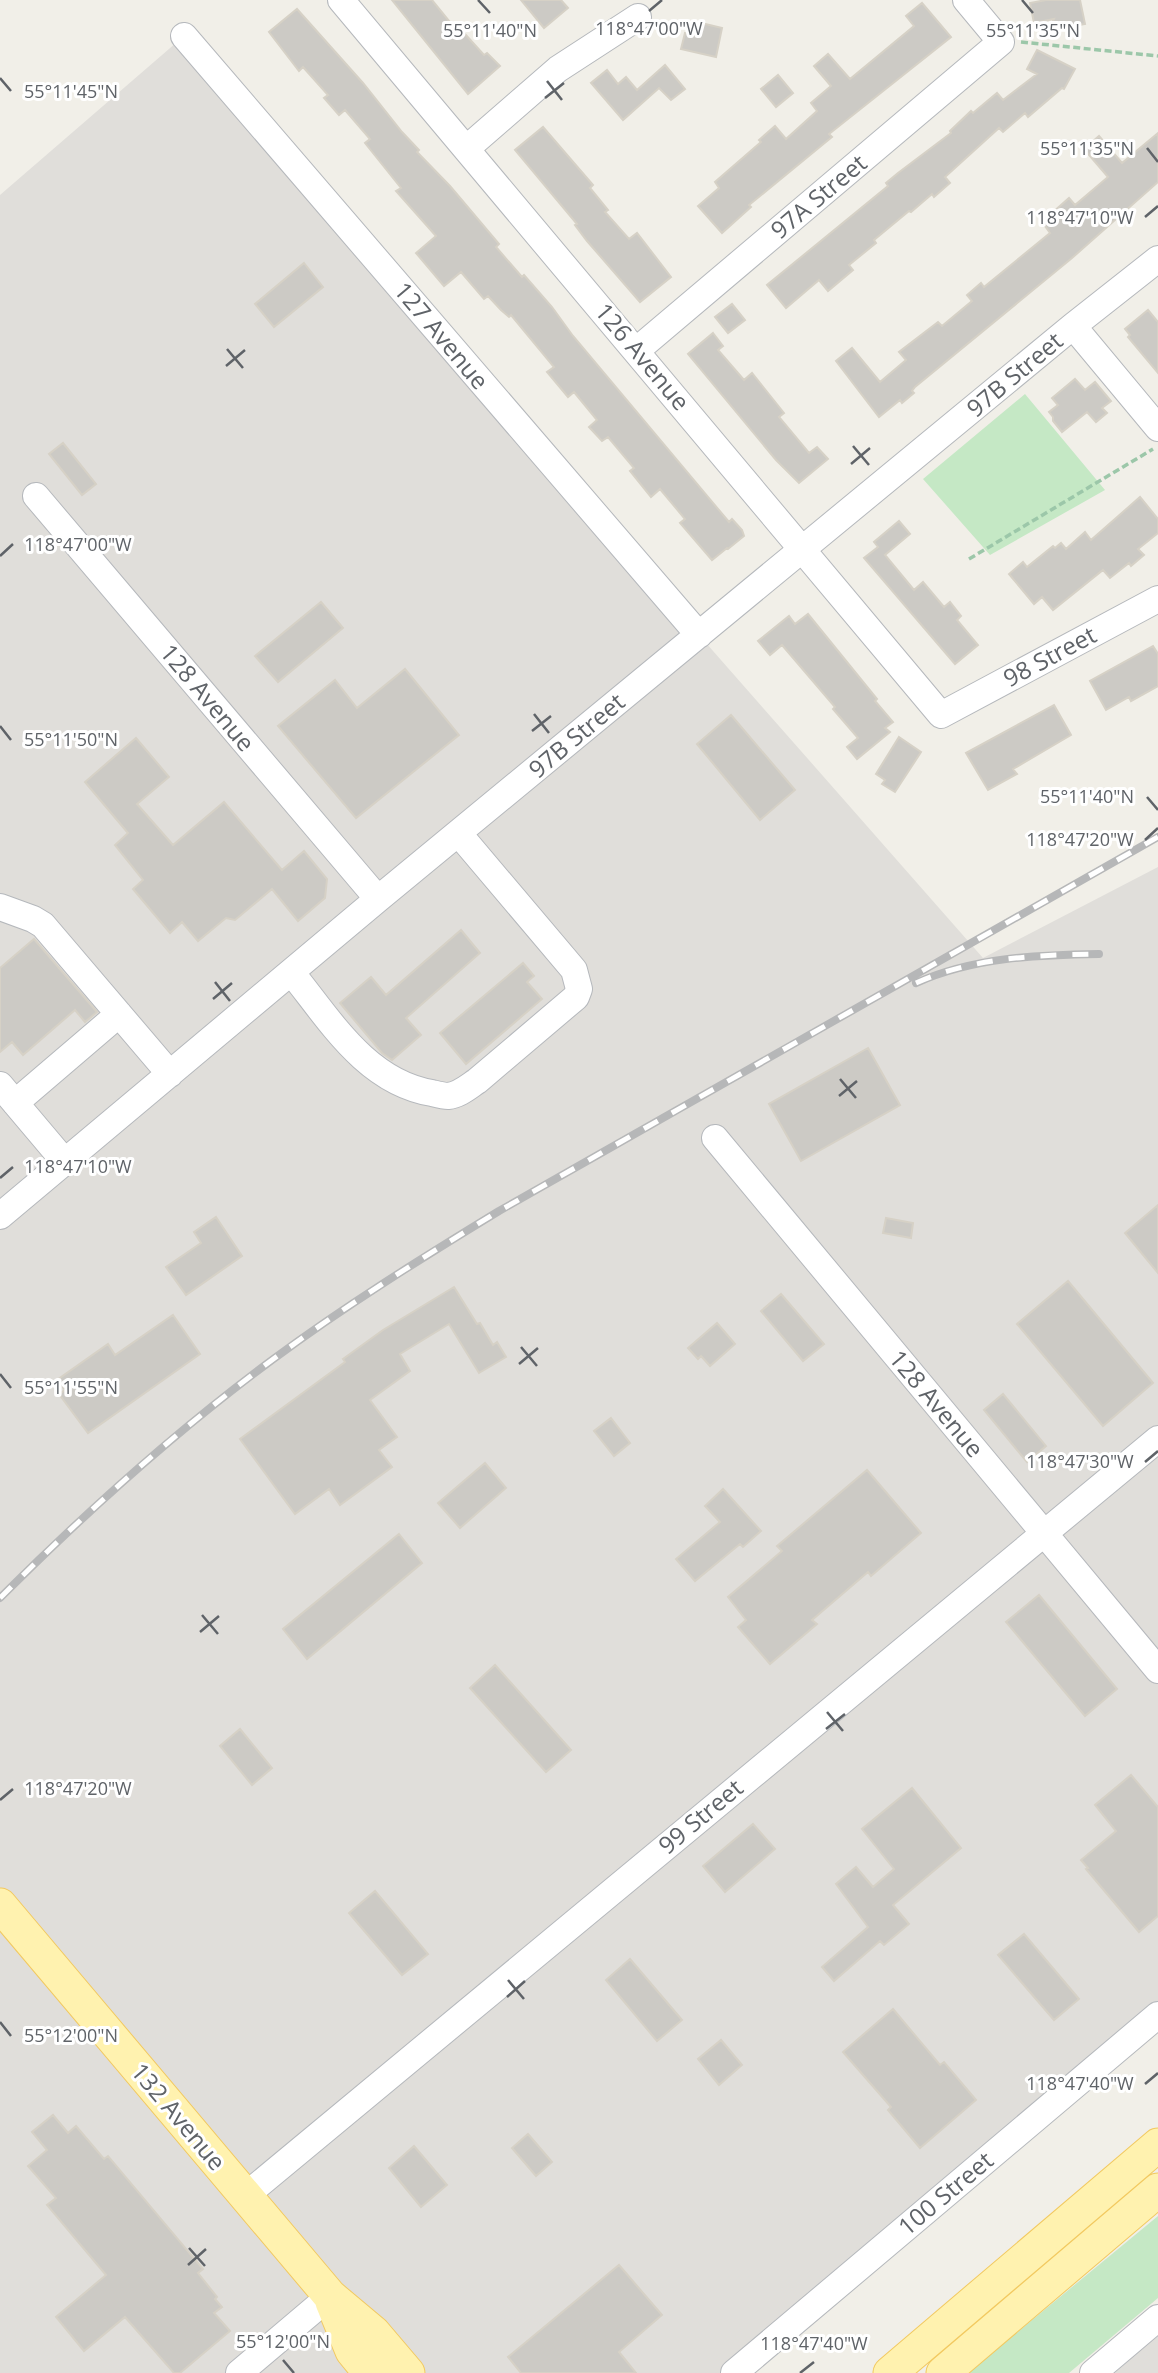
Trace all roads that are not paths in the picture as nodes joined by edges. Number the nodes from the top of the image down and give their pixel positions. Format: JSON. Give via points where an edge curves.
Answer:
{"nodes":[{"id":1,"x":341,"y":0,"type":"edge"},
{"id":2,"x":966,"y":0,"type":"edge"},
{"id":3,"x":638,"y":16,"type":"dead end"},
{"id":4,"x":184,"y":36,"type":"dead end"},
{"id":5,"x":466,"y":149,"type":"junction"},
{"id":6,"x":1158,"y":259,"type":"edge"},
{"id":7,"x":1073,"y":326,"type":"junction"},
{"id":8,"x":637,"y":350,"type":"junction"},
{"id":9,"x":1158,"y":428,"type":"edge"},
{"id":10,"x":36,"y":496,"type":"dead end"},
{"id":11,"x":802,"y":549,"type":"junction"},
{"id":12,"x":1158,"y":599,"type":"edge"},
{"id":13,"x":699,"y":635,"type":"junction"},
{"id":14,"x":941,"y":715,"type":"joint"},
{"id":15,"x":459,"y":834,"type":"junction"},
{"id":16,"x":378,"y":900,"type":"junction"},
{"id":17,"x":0,"y":907,"type":"edge"},
{"id":18,"x":291,"y":972,"type":"junction"},
{"id":19,"x":119,"y":1014,"type":"junction"},
{"id":20,"x":170,"y":1074,"type":"junction"},
{"id":21,"x":8,"y":1094,"type":"edge"},
{"id":22,"x":715,"y":1138,"type":"dead end"},
{"id":23,"x":65,"y":1162,"type":"junction"},
{"id":24,"x":0,"y":1216,"type":"edge"},
{"id":25,"x":1158,"y":1439,"type":"edge"},
{"id":26,"x":1043,"y":1534,"type":"junction"},
{"id":27,"x":1158,"y":1670,"type":"edge"},
{"id":28,"x":0,"y":1905,"type":"edge"},
{"id":29,"x":1158,"y":2015,"type":"edge"},
{"id":30,"x":1158,"y":2145,"type":"edge"},
{"id":31,"x":1158,"y":2190,"type":"edge"},
{"id":32,"x":245,"y":2196,"type":"junction"},
{"id":33,"x":330,"y":2296,"type":"junction"},
{"id":34,"x":1158,"y":2318,"type":"edge"},
{"id":35,"x":239,"y":2373,"type":"edge"},
{"id":36,"x":370,"y":2373,"type":"edge"},
{"id":37,"x":408,"y":2373,"type":"edge"},
{"id":38,"x":734,"y":2373,"type":"edge"},
{"id":39,"x":890,"y":2373,"type":"edge"},
{"id":40,"x":943,"y":2373,"type":"edge"},
{"id":41,"x":1093,"y":2373,"type":"edge"}],
"edges":[{"from":1,"to":5,"type":"street","name":"126 Avenue"},
{"from":2,"to":8,"type":"street","name":"97A Street","via":[[1001,43]]},
{"from":3,"to":5,"type":"street","via":[[558,69]]},
{"from":4,"to":13,"type":"street","name":"127 Avenue"},
{"from":5,"to":8,"type":"street","name":"126 Avenue"},
{"from":6,"to":7,"type":"street","name":"97B Street"},
{"from":7,"to":9,"type":"street"},
{"from":7,"to":11,"type":"street","name":"97B Street"},
{"from":8,"to":11,"type":"street","name":"126 Avenue"},
{"from":10,"to":16,"type":"street","name":"128 Avenue"},
{"from":11,"to":13,"type":"street","name":"97B Street"},
{"from":11,"to":14,"type":"street","name":"126 Avenue"},
{"from":12,"to":14,"type":"street","name":"98 Street"},
{"from":13,"to":15,"type":"street","name":"97B Street"},
{"from":15,"to":16,"type":"street","name":"97B Street"},
{"from":15,"to":18,"type":"street","via":[[574,970],[579,989],[576,997],[477,1081],[448,1096],[403,1085],[375,1069]]},
{"from":16,"to":18,"type":"street","name":"97B Street"},
{"from":17,"to":19,"type":"street","via":[[43,925]]},
{"from":18,"to":20,"type":"street","name":"97B Street"},
{"from":19,"to":20,"type":"street"},
{"from":19,"to":21,"type":"street"},
{"from":20,"to":23,"type":"street","name":"97B Street"},
{"from":21,"to":23,"type":"street"},
{"from":22,"to":26,"type":"street","name":"128 Avenue"},
{"from":23,"to":24,"type":"street","name":"97B Street"},
{"from":25,"to":26,"type":"street","name":"99 Street"},
{"from":26,"to":27,"type":"street","name":"128 Avenue"},
{"from":26,"to":32,"type":"street","name":"99 Street"},
{"from":28,"to":32,"type":"main road","name":"132 Avenue"},
{"from":29,"to":38,"type":"street","name":"100 Street"},
{"from":30,"to":39,"type":"main road"},
{"from":31,"to":40,"type":"main road"},
{"from":32,"to":33,"type":"main road","name":"132 Avenue"},
{"from":33,"to":35,"type":"street"},
{"from":33,"to":36,"type":"main road","name":"132 Avenue","via":[[352,2351]]},
{"from":33,"to":37,"type":"main road","name":"132 Avenue","via":[[374,2333]]},
{"from":34,"to":41,"type":"street"}]}
